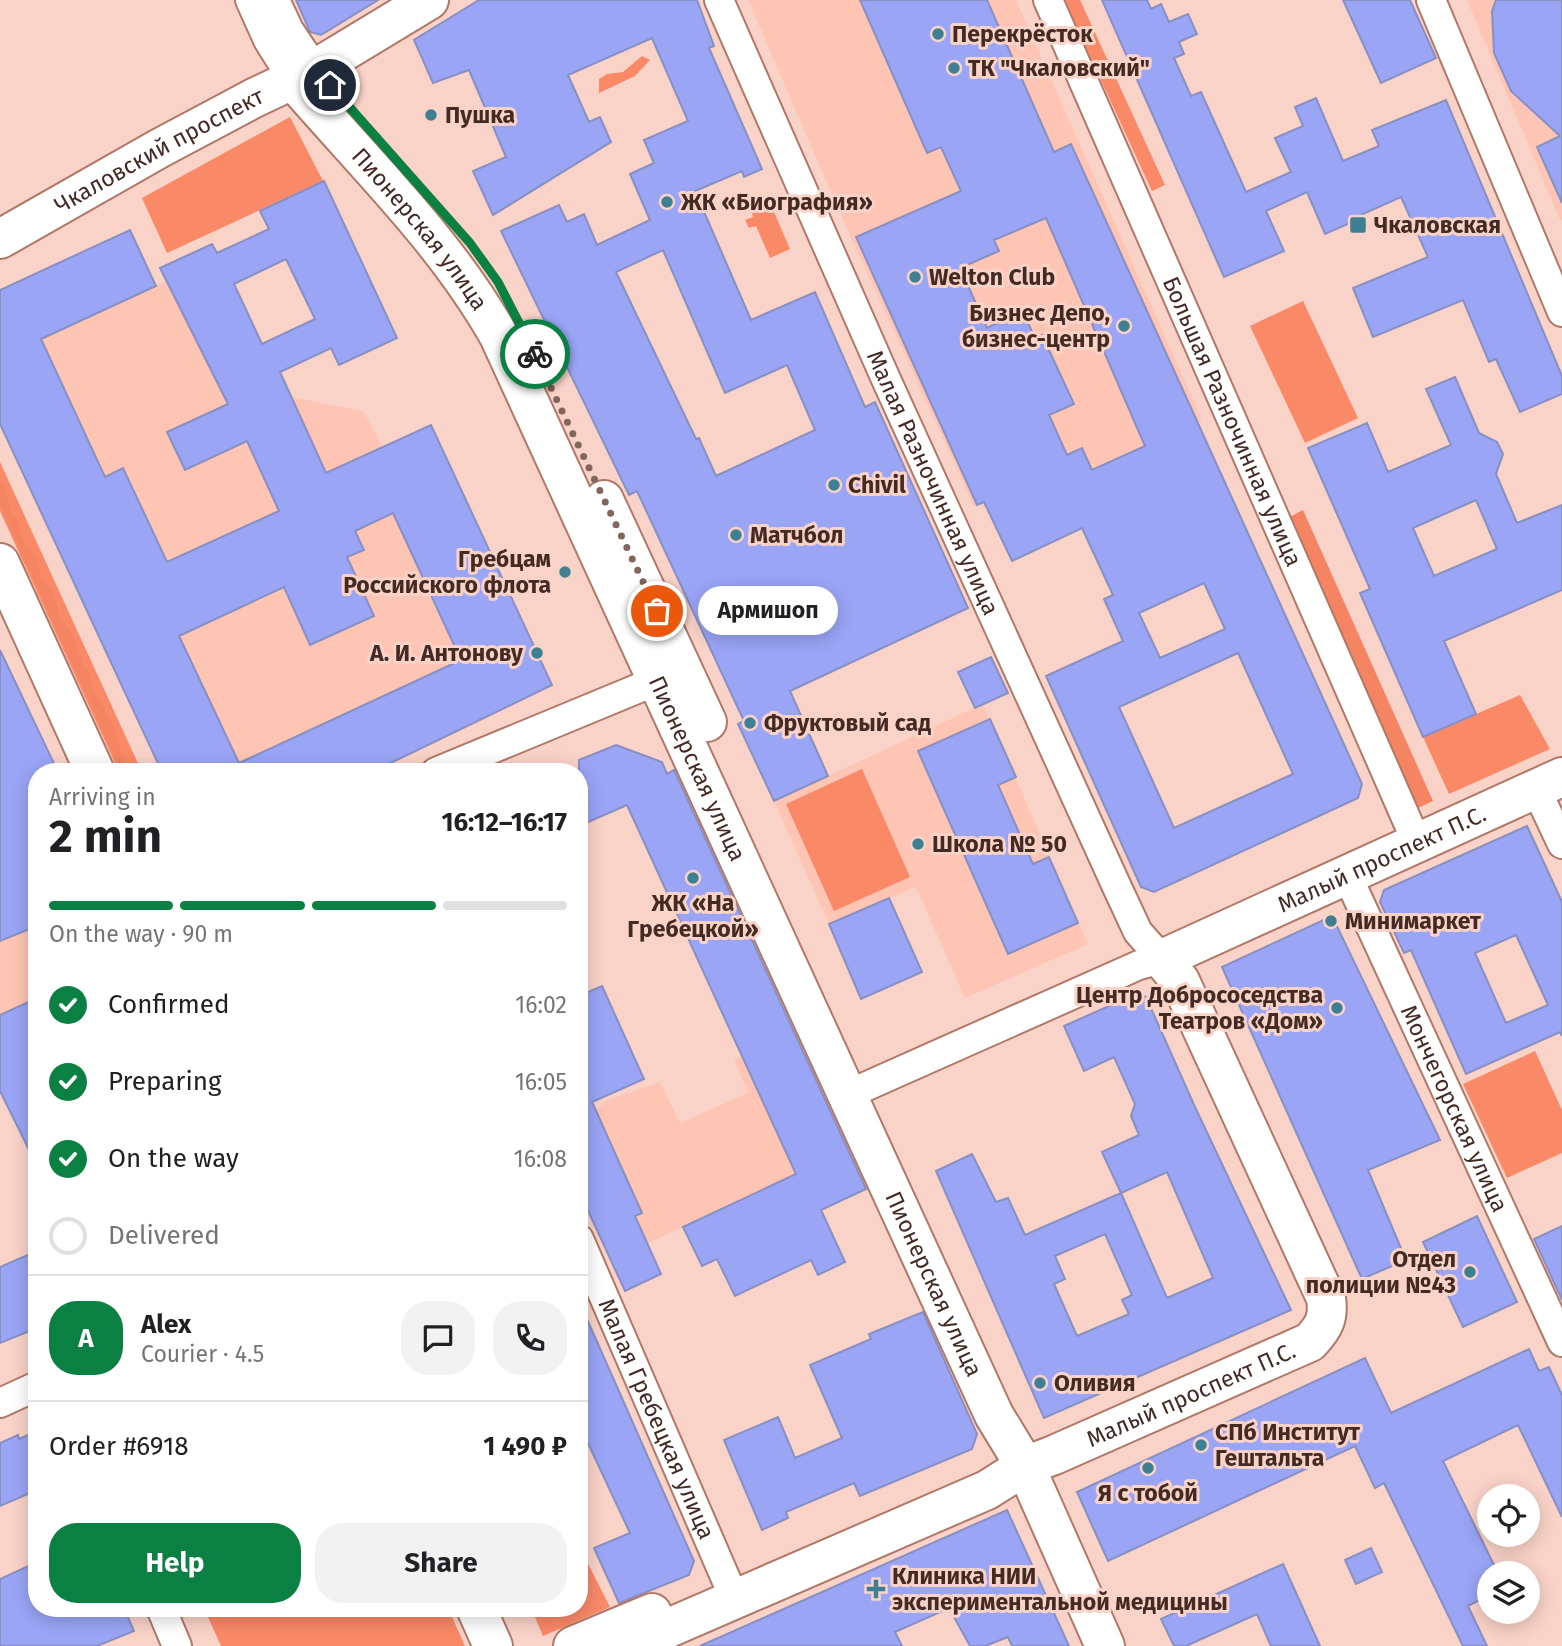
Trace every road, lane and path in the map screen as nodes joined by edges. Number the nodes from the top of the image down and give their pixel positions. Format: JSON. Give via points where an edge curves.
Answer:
{"nodes":[{"id":1,"x":250,"y":0,"type":"edge"},
{"id":2,"x":275,"y":0,"type":"edge"},
{"id":3,"x":429,"y":0,"type":"edge"},
{"id":4,"x":719,"y":0,"type":"edge"},
{"id":5,"x":1048,"y":0,"type":"edge"},
{"id":6,"x":1431,"y":0,"type":"edge"},
{"id":7,"x":304,"y":75,"type":"junction"},
{"id":8,"x":0,"y":239,"type":"edge"},
{"id":9,"x":1562,"y":312,"type":"edge"},
{"id":10,"x":0,"y":563,"type":"edge"},
{"id":11,"x":671,"y":675,"type":"junction"},
{"id":12,"x":91,"y":763,"type":"edge"},
{"id":13,"x":458,"y":763,"type":"edge"},
{"id":14,"x":1549,"y":783,"type":"edge"},
{"id":15,"x":1417,"y":843,"type":"junction"},
{"id":16,"x":1562,"y":844,"type":"edge"},
{"id":17,"x":1347,"y":875,"type":"junction"},
{"id":18,"x":1162,"y":958,"type":"junction"},
{"id":19,"x":860,"y":1090,"type":"junction"},
{"id":20,"x":588,"y":1259,"type":"edge"},
{"id":21,"x":1562,"y":1342,"type":"edge"},
{"id":22,"x":28,"y":1390,"type":"edge"},
{"id":23,"x":0,"y":1403,"type":"edge"},
{"id":24,"x":1025,"y":1466,"type":"junction"},
{"id":25,"x":730,"y":1590,"type":"junction"},
{"id":26,"x":165,"y":1617,"type":"edge"},
{"id":27,"x":480,"y":1617,"type":"edge"},
{"id":28,"x":177,"y":1646,"type":"edge"},
{"id":29,"x":493,"y":1646,"type":"edge"},
{"id":30,"x":573,"y":1646,"type":"edge"},
{"id":31,"x":627,"y":1646,"type":"edge"},
{"id":32,"x":1105,"y":1646,"type":"edge"}],
"edges":[{"from":1,"to":7,"type":"street","name":"Пионерская улица","via":[[268,40]]},
{"from":2,"to":7,"type":"street","name":"Пионерская улица"},
{"from":3,"to":7,"type":"street","name":"Чкаловский проспект"},
{"from":4,"to":18,"type":"street","name":"Малая Разночинная улица","via":[[1117,887],[1138,932]]},
{"from":5,"to":15,"type":"street","name":"Большая Разночинная улица"},
{"from":6,"to":9,"type":"street"},
{"from":7,"to":8,"type":"street","name":"Чкаловский проспект","via":[[160,148]]},
{"from":7,"to":11,"type":"street","name":"Пионерская улица","via":[[482,306]]},
{"from":10,"to":12,"type":"street"},
{"from":11,"to":13,"type":"street"},
{"from":11,"to":19,"type":"street","name":"Пионерская улица"},
{"from":14,"to":15,"type":"street","name":"Малый проспект П.С."},
{"from":14,"to":16,"type":"street"},
{"from":15,"to":17,"type":"street","name":"Малый проспект П.С."},
{"from":17,"to":18,"type":"street","name":"Малый проспект П.С."},
{"from":17,"to":21,"type":"street","name":"Мончегорская улица"},
{"from":18,"to":19,"type":"street","name":"Малый проспект П.С."},
{"from":18,"to":24,"type":"street","name":"Малый проспект П.С.","via":[[1180,981],[1326,1298],[1328,1312],[1324,1326],[1310,1342]]},
{"from":19,"to":24,"type":"street","name":"Пионерская улица","via":[[1013,1407]]},
{"from":20,"to":25,"type":"street","name":"Малая Гребецкая улица"},
{"from":22,"to":23,"type":"street"},
{"from":24,"to":25,"type":"street","name":"Малый проспект П.С.","via":[[976,1467]]},
{"from":24,"to":32,"type":"street","name":"Пионерская улица"},
{"from":25,"to":30,"type":"street","name":"Малый проспект П.С."},
{"from":25,"to":31,"type":"street","name":"Малый проспект П.С."},
{"from":26,"to":28,"type":"street"},
{"from":27,"to":29,"type":"street"}]}
